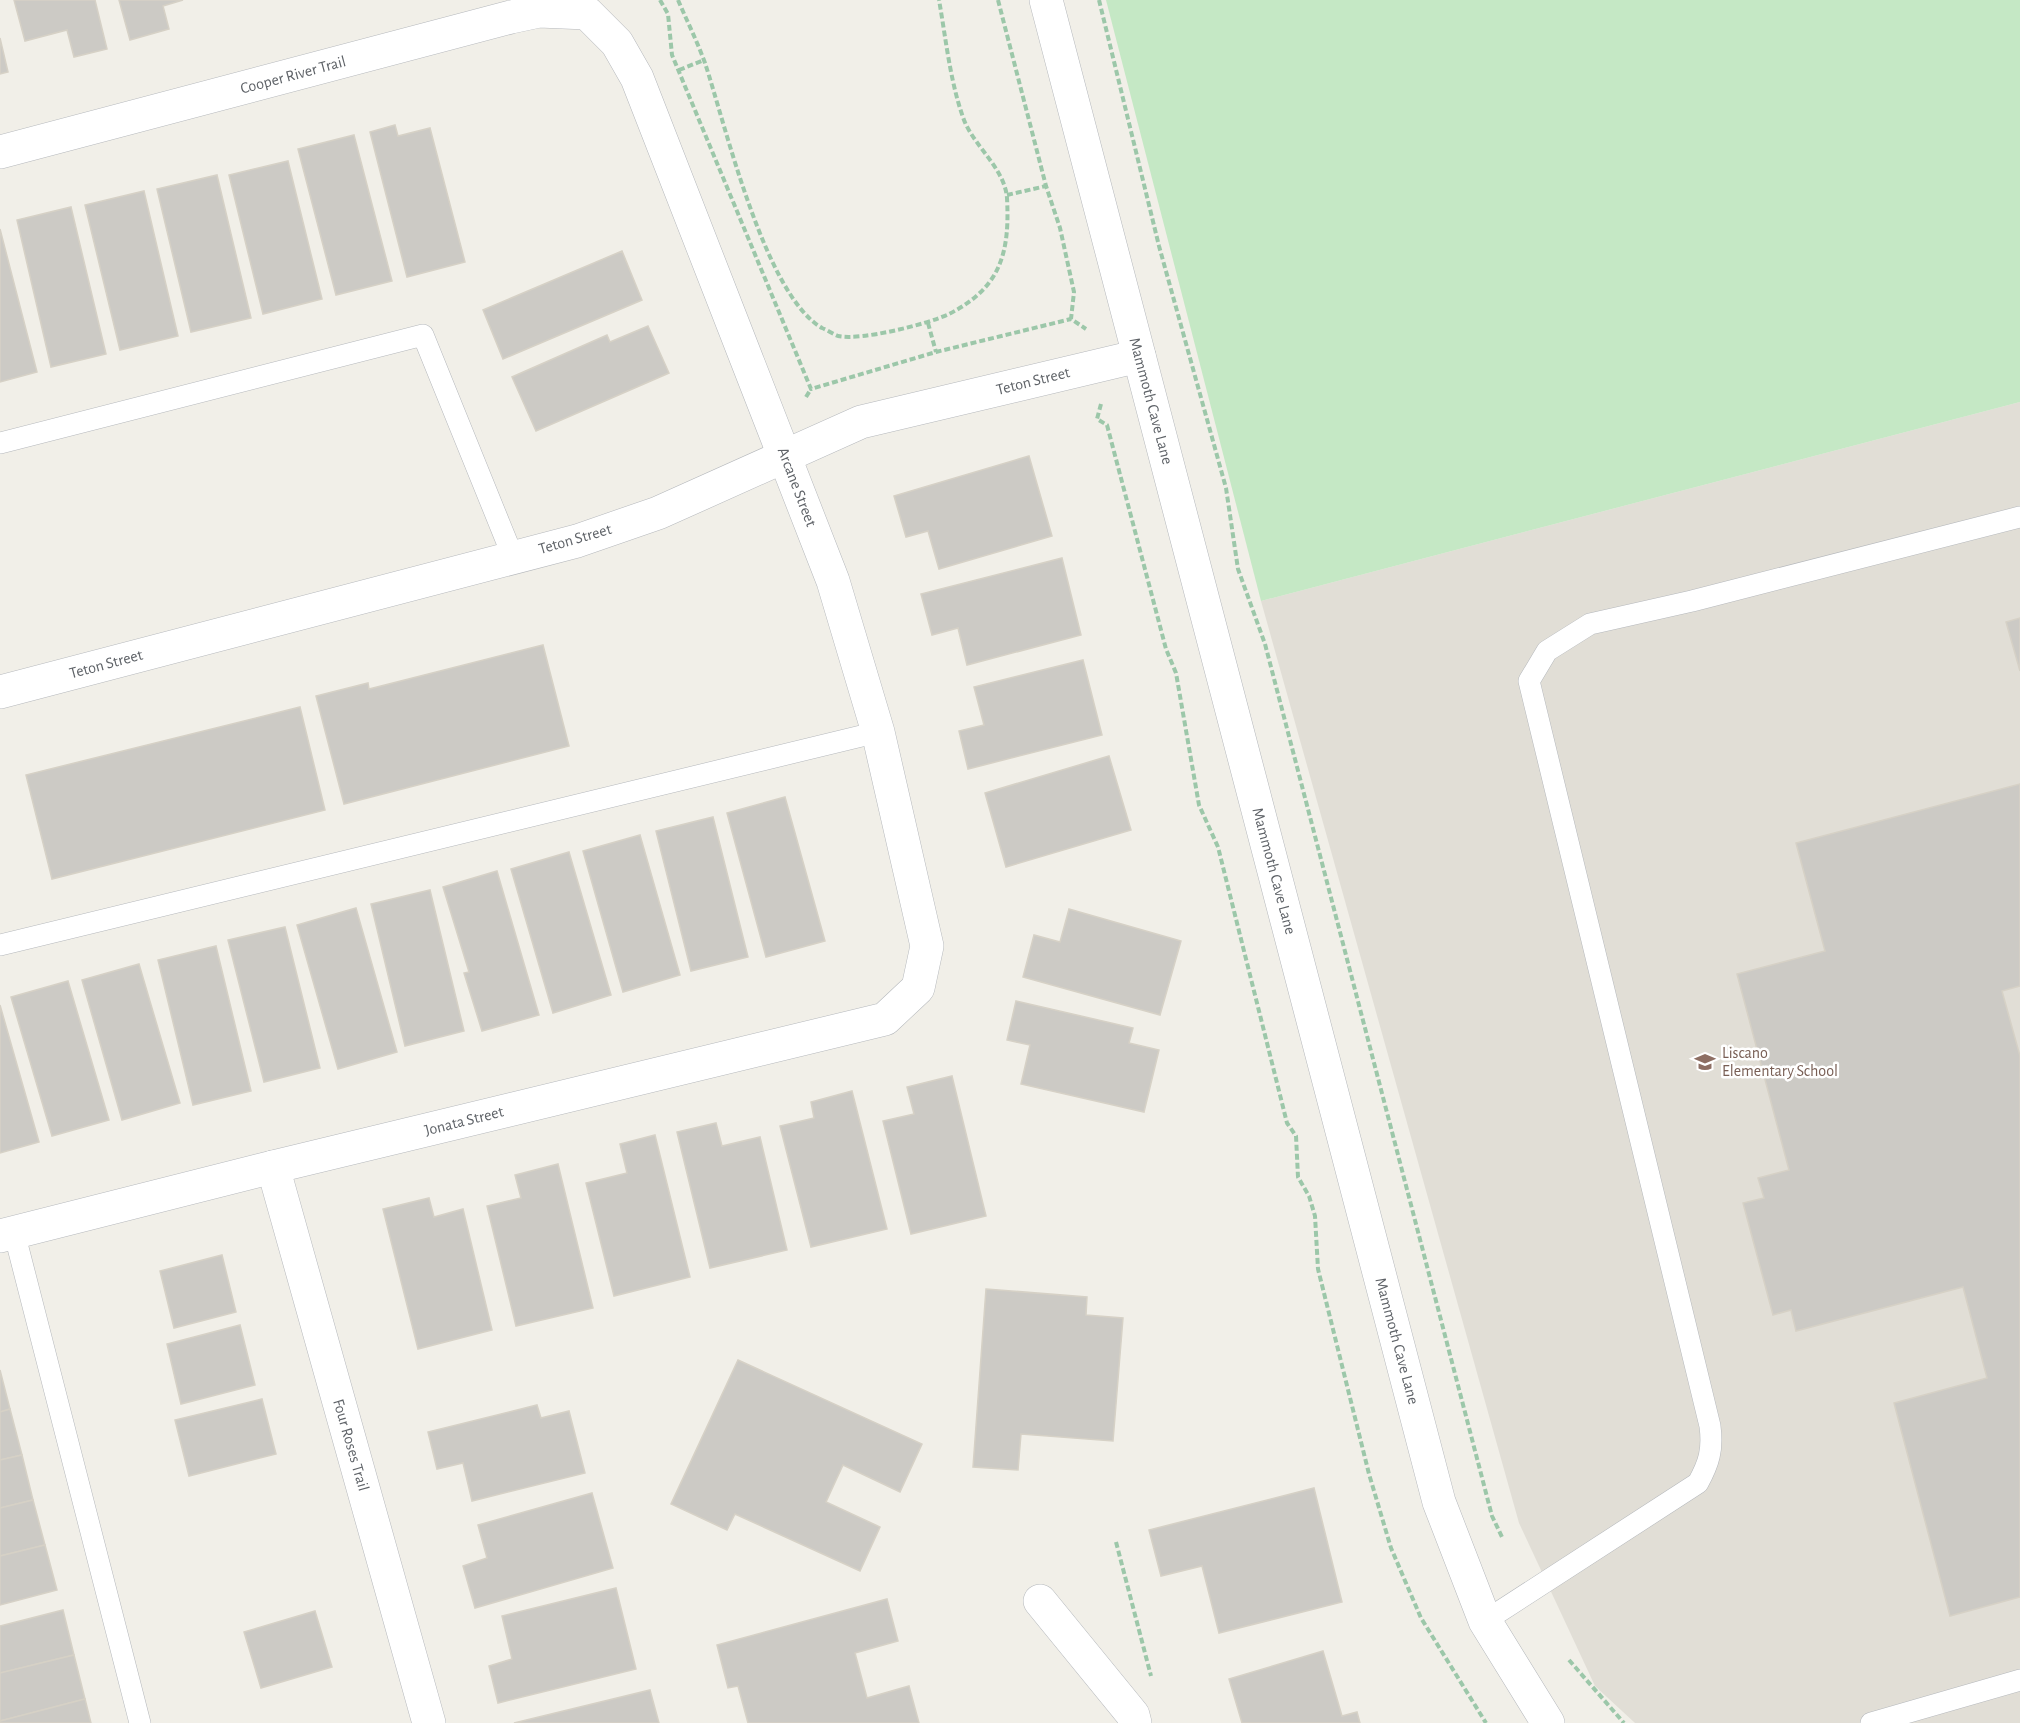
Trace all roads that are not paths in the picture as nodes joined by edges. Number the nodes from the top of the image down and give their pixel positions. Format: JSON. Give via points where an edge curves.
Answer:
{"nodes":[{"id":1,"x":1046,"y":0,"type":"edge"},
{"id":2,"x":587,"y":13,"type":"joint"},
{"id":3,"x":0,"y":152,"type":"edge"},
{"id":4,"x":1139,"y":356,"type":"junction"},
{"id":5,"x":0,"y":443,"type":"edge"},
{"id":6,"x":785,"y":456,"type":"junction"},
{"id":7,"x":2020,"y":517,"type":"edge"},
{"id":8,"x":513,"y":557,"type":"junction"},
{"id":9,"x":0,"y":692,"type":"edge"},
{"id":10,"x":878,"y":732,"type":"junction"},
{"id":11,"x":0,"y":945,"type":"edge"},
{"id":12,"x":918,"y":988,"type":"joint"},
{"id":13,"x":273,"y":1167,"type":"junction"},
{"id":14,"x":7,"y":1234,"type":"edge"},
{"id":15,"x":1040,"y":1601,"type":"dead end"},
{"id":16,"x":1485,"y":1621,"type":"junction"},
{"id":17,"x":2020,"y":1680,"type":"edge"},
{"id":18,"x":140,"y":1723,"type":"edge"},
{"id":19,"x":429,"y":1723,"type":"edge"},
{"id":20,"x":1135,"y":1723,"type":"edge"},
{"id":21,"x":1548,"y":1723,"type":"edge"},
{"id":22,"x":1871,"y":1723,"type":"edge"}],
"edges":[{"from":1,"to":4,"type":"street","name":"Mammoth Cave Lane"},
{"from":2,"to":3,"type":"street","name":"Cooper River Trail","via":[[539,11],[510,17]]},
{"from":2,"to":6,"type":"street","name":"Arcane Street","via":[[617,43],[637,78]]},
{"from":4,"to":6,"type":"street","name":"Teton Street","via":[[861,422]]},
{"from":4,"to":16,"type":"street","name":"Mammoth Cave Lane","via":[[1439,1502]]},
{"from":5,"to":8,"type":"lane","via":[[423,335]]},
{"from":6,"to":8,"type":"street","name":"Teton Street","via":[[658,513],[577,541]]},
{"from":6,"to":10,"type":"street","name":"Arcane Street","via":[[833,581]]},
{"from":7,"to":16,"type":"lane","via":[[1590,624],[1547,651],[1529,681],[1713,1449],[1698,1483]]},
{"from":8,"to":9,"type":"street","name":"Teton Street"},
{"from":10,"to":11,"type":"lane"},
{"from":10,"to":12,"type":"street","name":"Arcane Street","via":[[927,946]]},
{"from":12,"to":13,"type":"street","name":"Jonata Street","via":[[885,1019]]},
{"from":13,"to":14,"type":"street","name":"Jonata Street"},
{"from":13,"to":19,"type":"street","name":"Four Roses Trail"},
{"from":14,"to":18,"type":"lane"},
{"from":15,"to":20,"type":"street","via":[[1133,1715]]},
{"from":16,"to":21,"type":"street","name":"Mammoth Cave Lane"},
{"from":17,"to":22,"type":"lane"}]}
